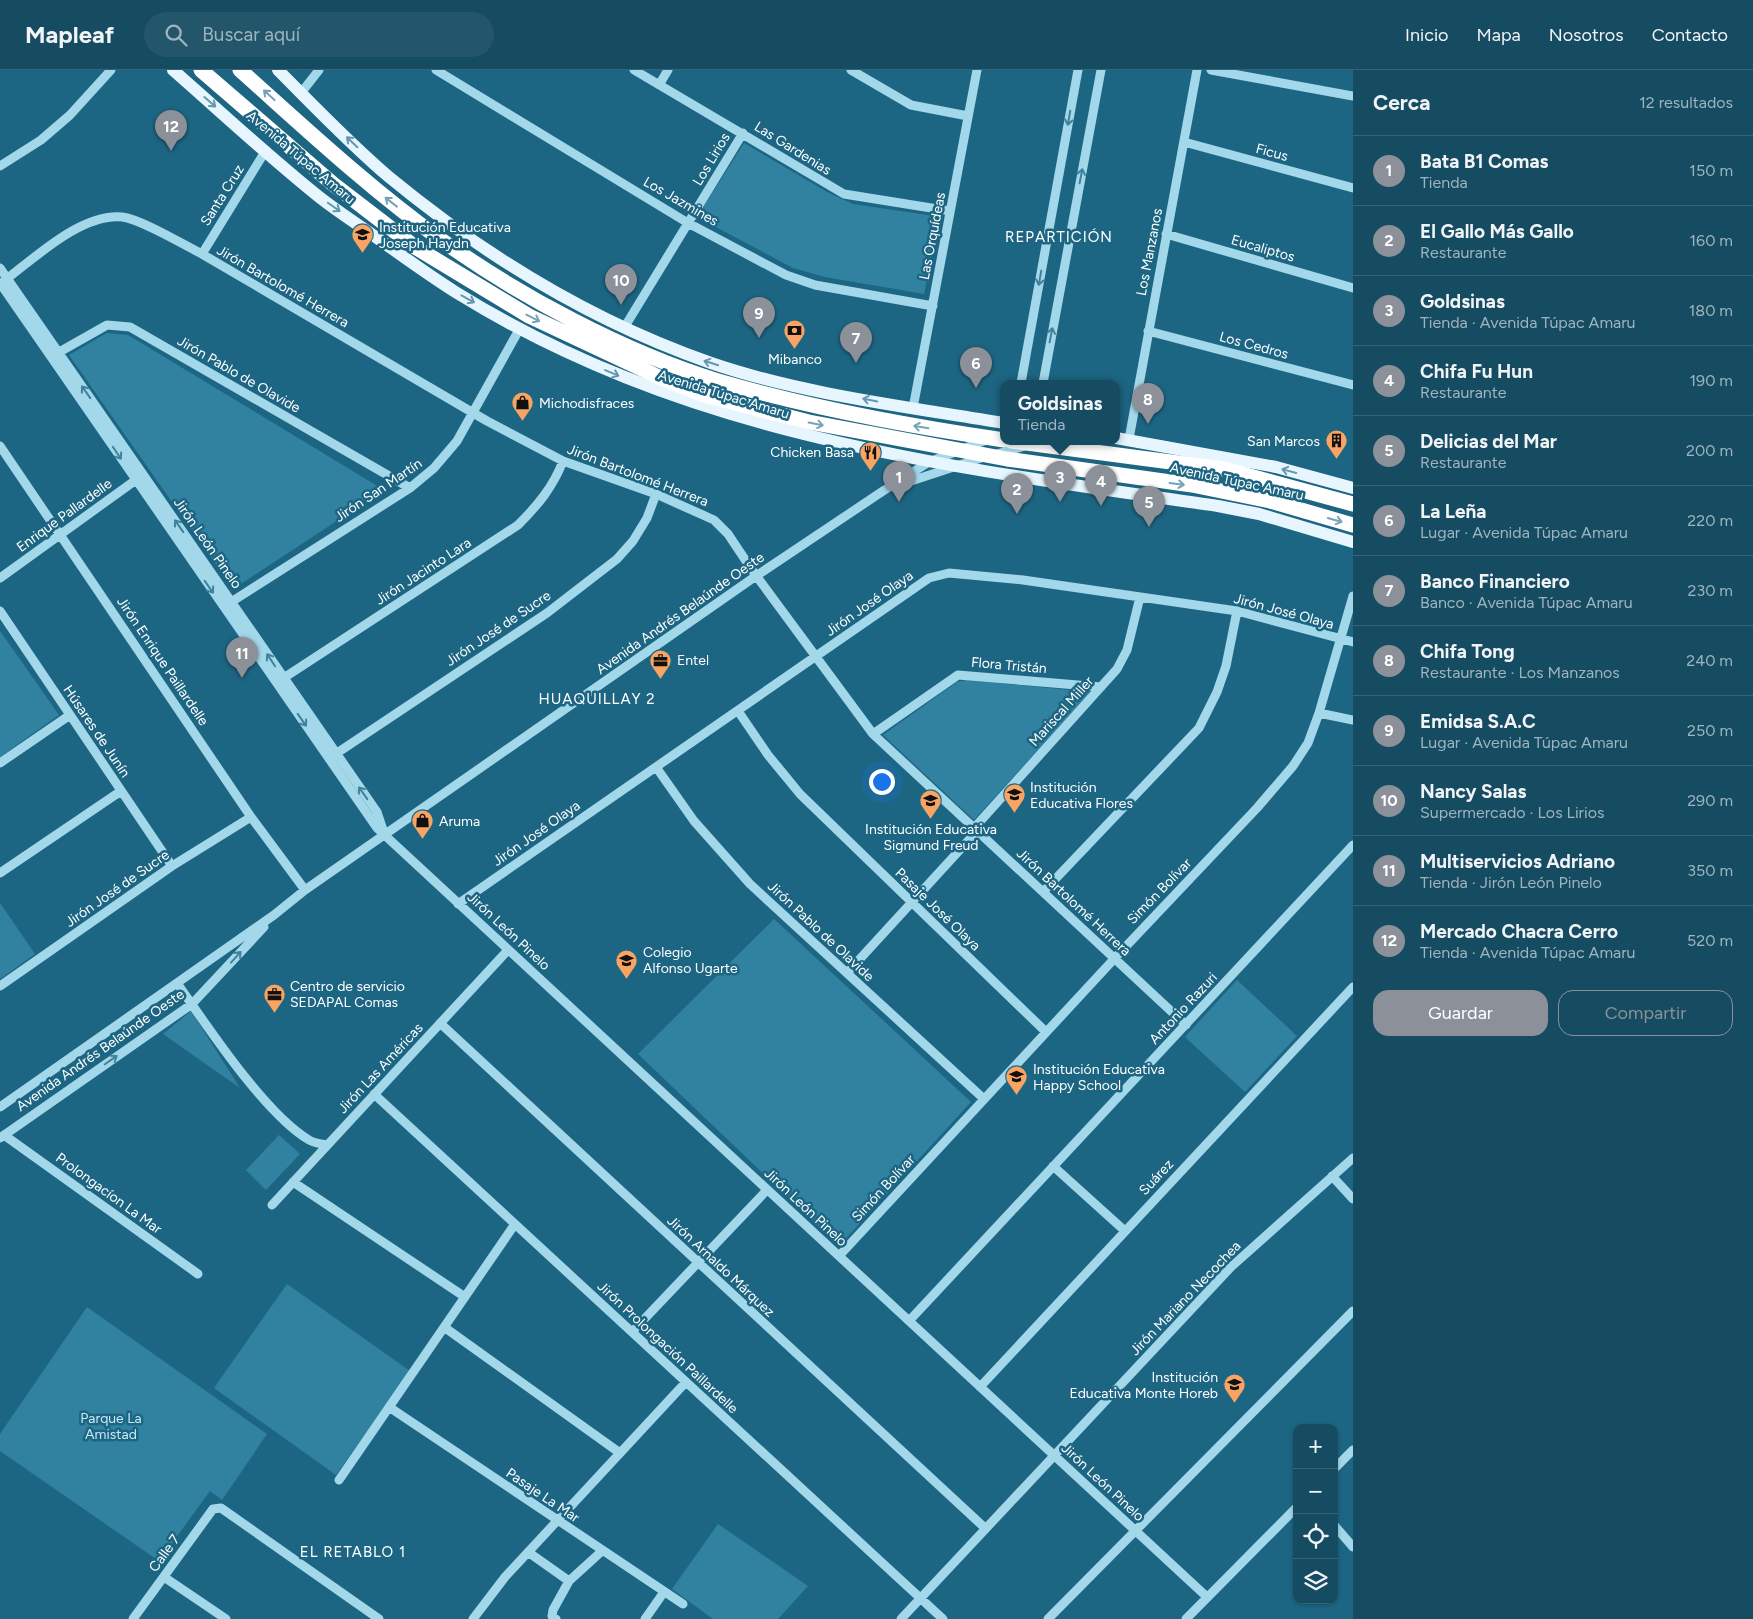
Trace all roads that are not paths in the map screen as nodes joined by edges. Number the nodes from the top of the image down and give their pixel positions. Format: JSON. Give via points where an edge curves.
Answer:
{"nodes":[{"id":1,"x":111,"y":70,"type":"edge"},
{"id":2,"x":173,"y":70,"type":"edge"},
{"id":3,"x":201,"y":70,"type":"edge"},
{"id":4,"x":240,"y":70,"type":"edge"},
{"id":5,"x":278,"y":70,"type":"edge"},
{"id":6,"x":319,"y":70,"type":"edge"},
{"id":7,"x":436,"y":70,"type":"edge"},
{"id":8,"x":634,"y":70,"type":"edge"},
{"id":9,"x":668,"y":70,"type":"edge"},
{"id":10,"x":850,"y":70,"type":"edge"},
{"id":11,"x":977,"y":70,"type":"edge"},
{"id":12,"x":1078,"y":70,"type":"edge"},
{"id":13,"x":1101,"y":70,"type":"edge"},
{"id":14,"x":1197,"y":70,"type":"edge"},
{"id":15,"x":1211,"y":70,"type":"edge"},
{"id":16,"x":659,"y":85,"type":"junction"},
{"id":17,"x":301,"y":93,"type":"junction"},
{"id":18,"x":1353,"y":96,"type":"edge"},
{"id":19,"x":968,"y":116,"type":"junction"},
{"id":20,"x":743,"y":133,"type":"junction"},
{"id":21,"x":1184,"y":142,"type":"junction"},
{"id":22,"x":266,"y":150,"type":"junction"},
{"id":23,"x":0,"y":166,"type":"edge"},
{"id":24,"x":1353,"y":188,"type":"edge"},
{"id":25,"x":950,"y":211,"type":"junction"},
{"id":26,"x":688,"y":222,"type":"junction"},
{"id":27,"x":1166,"y":234,"type":"junction"},
{"id":28,"x":202,"y":254,"type":"junction"},
{"id":29,"x":0,"y":268,"type":"edge"},
{"id":30,"x":2,"y":282,"type":"edge"},
{"id":31,"x":1353,"y":288,"type":"edge"},
{"id":32,"x":932,"y":306,"type":"junction"},
{"id":33,"x":520,"y":328,"type":"junction"},
{"id":34,"x":624,"y":328,"type":"junction"},
{"id":35,"x":1148,"y":331,"type":"junction"},
{"id":36,"x":56,"y":355,"type":"junction"},
{"id":37,"x":1022,"y":380,"type":"edge"},
{"id":38,"x":1043,"y":380,"type":"edge"},
{"id":39,"x":1353,"y":385,"type":"edge"},
{"id":40,"x":913,"y":408,"type":"junction"},
{"id":41,"x":472,"y":411,"type":"junction"},
{"id":42,"x":1000,"y":422,"type":"edge"},
{"id":43,"x":1000,"y":437,"type":"edge"},
{"id":44,"x":1122,"y":438,"type":"edge"},
{"id":45,"x":1024,"y":445,"type":"edge"},
{"id":46,"x":1051,"y":445,"type":"edge"},
{"id":47,"x":0,"y":446,"type":"edge"},
{"id":48,"x":988,"y":456,"type":"junction"},
{"id":49,"x":954,"y":458,"type":"junction"},
{"id":50,"x":563,"y":461,"type":"junction"},
{"id":51,"x":929,"y":462,"type":"junction"},
{"id":52,"x":144,"y":474,"type":"junction"},
{"id":53,"x":135,"y":480,"type":"junction"},
{"id":54,"x":410,"y":488,"type":"junction"},
{"id":55,"x":1353,"y":488,"type":"edge"},
{"id":56,"x":883,"y":491,"type":"junction"},
{"id":57,"x":656,"y":494,"type":"junction"},
{"id":58,"x":1353,"y":504,"type":"edge"},
{"id":59,"x":1353,"y":525,"type":"edge"},
{"id":60,"x":61,"y":536,"type":"junction"},
{"id":61,"x":1353,"y":542,"type":"edge"},
{"id":62,"x":756,"y":576,"type":"junction"},
{"id":63,"x":0,"y":578,"type":"edge"},
{"id":64,"x":1353,"y":596,"type":"edge"},
{"id":65,"x":1140,"y":597,"type":"junction"},
{"id":66,"x":232,"y":601,"type":"junction"},
{"id":67,"x":223,"y":607,"type":"junction"},
{"id":68,"x":0,"y":611,"type":"edge"},
{"id":69,"x":1237,"y":611,"type":"junction"},
{"id":70,"x":1339,"y":640,"type":"junction"},
{"id":71,"x":1353,"y":642,"type":"edge"},
{"id":72,"x":816,"y":657,"type":"junction"},
{"id":73,"x":280,"y":680,"type":"junction"},
{"id":74,"x":1101,"y":687,"type":"junction"},
{"id":75,"x":738,"y":711,"type":"junction"},
{"id":76,"x":1319,"y":714,"type":"junction"},
{"id":77,"x":70,"y":715,"type":"junction"},
{"id":78,"x":1353,"y":720,"type":"edge"},
{"id":79,"x":873,"y":734,"type":"junction"},
{"id":80,"x":332,"y":756,"type":"junction"},
{"id":81,"x":0,"y":762,"type":"edge"},
{"id":82,"x":656,"y":767,"type":"junction"},
{"id":83,"x":121,"y":791,"type":"junction"},
{"id":84,"x":251,"y":817,"type":"junction"},
{"id":85,"x":977,"y":829,"type":"junction"},
{"id":86,"x":386,"y":836,"type":"junction"},
{"id":87,"x":1353,"y":845,"type":"edge"},
{"id":88,"x":172,"y":866,"type":"junction"},
{"id":89,"x":0,"y":873,"type":"edge"},
{"id":90,"x":305,"y":890,"type":"junction"},
{"id":91,"x":1043,"y":892,"type":"junction"},
{"id":92,"x":912,"y":903,"type":"junction"},
{"id":93,"x":458,"y":904,"type":"junction"},
{"id":94,"x":274,"y":915,"type":"junction"},
{"id":95,"x":508,"y":950,"type":"junction"},
{"id":96,"x":1114,"y":959,"type":"junction"},
{"id":97,"x":847,"y":973,"type":"junction"},
{"id":98,"x":177,"y":983,"type":"junction"},
{"id":99,"x":0,"y":986,"type":"edge"},
{"id":100,"x":1353,"y":986,"type":"edge"},
{"id":101,"x":192,"y":1004,"type":"junction"},
{"id":102,"x":440,"y":1023,"type":"junction"},
{"id":103,"x":1186,"y":1025,"type":"junction"},
{"id":104,"x":1046,"y":1032,"type":"junction"},
{"id":105,"x":374,"y":1094,"type":"junction"},
{"id":106,"x":984,"y":1099,"type":"junction"},
{"id":107,"x":0,"y":1107,"type":"edge"},
{"id":108,"x":2,"y":1137,"type":"edge"},
{"id":109,"x":327,"y":1145,"type":"junction"},
{"id":110,"x":1353,"y":1158,"type":"edge"},
{"id":111,"x":1053,"y":1166,"type":"junction"},
{"id":112,"x":1332,"y":1176,"type":"junction"},
{"id":113,"x":293,"y":1182,"type":"junction"},
{"id":114,"x":767,"y":1190,"type":"junction"},
{"id":115,"x":1353,"y":1199,"type":"edge"},
{"id":116,"x":272,"y":1205,"type":"dead end"},
{"id":117,"x":514,"y":1224,"type":"junction"},
{"id":118,"x":1125,"y":1231,"type":"junction"},
{"id":119,"x":839,"y":1256,"type":"junction"},
{"id":120,"x":697,"y":1263,"type":"junction"},
{"id":121,"x":198,"y":1274,"type":"dead end"},
{"id":122,"x":465,"y":1297,"type":"junction"},
{"id":123,"x":1353,"y":1311,"type":"edge"},
{"id":124,"x":909,"y":1321,"type":"junction"},
{"id":125,"x":444,"y":1327,"type":"junction"},
{"id":126,"x":632,"y":1332,"type":"junction"},
{"id":127,"x":686,"y":1382,"type":"junction"},
{"id":128,"x":980,"y":1387,"type":"junction"},
{"id":129,"x":389,"y":1408,"type":"junction"},
{"id":130,"x":1353,"y":1450,"type":"edge"},
{"id":131,"x":620,"y":1453,"type":"junction"},
{"id":132,"x":1054,"y":1454,"type":"junction"},
{"id":133,"x":1338,"y":1465,"type":"edge"},
{"id":134,"x":339,"y":1480,"type":"dead end"},
{"id":135,"x":1293,"y":1511,"type":"edge"},
{"id":136,"x":558,"y":1521,"type":"junction"},
{"id":137,"x":985,"y":1528,"type":"junction"},
{"id":138,"x":1135,"y":1530,"type":"junction"},
{"id":139,"x":1338,"y":1530,"type":"edge"},
{"id":140,"x":1353,"y":1547,"type":"edge"},
{"id":141,"x":602,"y":1551,"type":"junction"},
{"id":142,"x":528,"y":1552,"type":"junction"},
{"id":143,"x":164,"y":1577,"type":"junction"},
{"id":144,"x":569,"y":1581,"type":"junction"},
{"id":145,"x":664,"y":1592,"type":"junction"},
{"id":146,"x":1208,"y":1597,"type":"junction"},
{"id":147,"x":920,"y":1598,"type":"junction"},
{"id":148,"x":683,"y":1604,"type":"dead end"},
{"id":149,"x":133,"y":1619,"type":"edge"},
{"id":150,"x":226,"y":1619,"type":"edge"},
{"id":151,"x":379,"y":1619,"type":"edge"},
{"id":152,"x":473,"y":1619,"type":"edge"},
{"id":153,"x":556,"y":1619,"type":"edge"},
{"id":154,"x":645,"y":1619,"type":"edge"},
{"id":155,"x":901,"y":1619,"type":"edge"},
{"id":156,"x":943,"y":1619,"type":"edge"},
{"id":157,"x":1048,"y":1619,"type":"edge"},
{"id":158,"x":1186,"y":1619,"type":"edge"}],
"edges":[{"from":1,"to":23,"type":"street","via":[[70,115],[41,140]]},
{"from":2,"to":22,"type":"main road","name":"Avenida Túpac Amaru","one_way":true},
{"from":3,"to":49,"type":"highway","name":"Avenida Túpac Amaru","one_way":true,"via":[[384,225],[468,281],[561,333],[704,395]]},
{"from":43,"to":4,"type":"highway","name":"Avenida Túpac Amaru","one_way":true,"via":[[909,425],[717,380],[594,330],[511,286],[441,240],[360,176]]},
{"from":5,"to":17,"type":"main road","name":"Avenida Túpac Amaru"},
{"from":6,"to":17,"type":"street"},
{"from":7,"to":26,"type":"street","name":"Los Jazmines"},
{"from":8,"to":16,"type":"street","name":"Las Gardenias"},
{"from":9,"to":16,"type":"street"},
{"from":10,"to":19,"type":"street","via":[[911,105]]},
{"from":11,"to":19,"type":"street","name":"Las Orquídeas"},
{"from":12,"to":37,"type":"street","one_way":true},
{"from":38,"to":13,"type":"street","one_way":true},
{"from":14,"to":21,"type":"street","name":"Los Manzanos"},
{"from":15,"to":18,"type":"street"},
{"from":16,"to":20,"type":"street","name":"Las Gardenias"},
{"from":34,"to":17,"type":"main road","name":"Avenida Túpac Amaru","one_way":true,"via":[[547,288],[462,234],[388,176]]},
{"from":19,"to":25,"type":"street","name":"Las Orquídeas"},
{"from":20,"to":25,"type":"street","name":"Las Gardenias","via":[[844,194]]},
{"from":20,"to":26,"type":"street","name":"Los Lirios"},
{"from":21,"to":24,"type":"street","name":"Ficus"},
{"from":21,"to":27,"type":"street","name":"Los Manzanos"},
{"from":22,"to":28,"type":"street","name":"Santa Cruz"},
{"from":22,"to":33,"type":"main road","name":"Avenida Túpac Amaru","one_way":true,"via":[[318,196],[434,278]]},
{"from":25,"to":32,"type":"street","name":"Las Orquídeas"},
{"from":26,"to":32,"type":"street","name":"Los Jazmines","via":[[800,280]]},
{"from":26,"to":34,"type":"street","name":"Los Lirios"},
{"from":27,"to":31,"type":"street","name":"Eucaliptos"},
{"from":27,"to":35,"type":"street","name":"Los Manzanos"},
{"from":28,"to":30,"type":"street","name":"Jirón Bartolomé Herrera","via":[[123,217],[98,219],[72,230]]},
{"from":28,"to":41,"type":"street","name":"Jirón Bartolomé Herrera"},
{"from":29,"to":30,"type":"street","name":"Jirón León Pinelo"},
{"from":30,"to":36,"type":"street","name":"Jirón León Pinelo"},
{"from":32,"to":40,"type":"street","name":"Las Orquídeas"},
{"from":33,"to":41,"type":"street","name":"Jirón San Martín"},
{"from":33,"to":51,"type":"main road","name":"Avenida Túpac Amaru","one_way":true,"via":[[613,373],[710,409],[827,441]]},
{"from":40,"to":34,"type":"main road","name":"Avenida Túpac Amaru","one_way":true,"via":[[813,389],[713,364]]},
{"from":35,"to":39,"type":"street","name":"Los Cedros"},
{"from":35,"to":44,"type":"street","name":"Los Manzanos"},
{"from":52,"to":36,"type":"street","name":"Jirón León Pinelo","one_way":true},
{"from":36,"to":53,"type":"street","name":"Jirón León Pinelo","one_way":true},
{"from":36,"to":54,"type":"street","name":"Jirón Pablo de Olavide","via":[[107,325],[130,327]]},
{"from":40,"to":42,"type":"main road","name":"Avenida Túpac Amaru"},
{"from":41,"to":50,"type":"street","name":"Jirón Bartolomé Herrera"},
{"from":41,"to":54,"type":"street","name":"Jirón San Martín","via":[[456,441],[434,468]]},
{"from":43,"to":49,"type":"street","name":"Avenida Andrés Belaúnde Oeste"},
{"from":55,"to":44,"type":"main road","name":"Avenida Túpac Amaru","one_way":true,"via":[[1276,467]]},
{"from":45,"to":48,"type":"street"},
{"from":46,"to":58,"type":"highway","name":"Avenida Túpac Amaru","via":[[1224,469]]},
{"from":47,"to":60,"type":"street","name":"Jirón Enrique Paillardelle"},
{"from":48,"to":49,"type":"highway","name":"Avenida Túpac Amaru"},
{"from":48,"to":59,"type":"highway","name":"Avenida Túpac Amaru","one_way":true,"via":[[1192,486],[1270,501]]},
{"from":49,"to":51,"type":"main road","name":"Avenida Túpac Amaru"},
{"from":49,"to":56,"type":"street","name":"Avenida Andrés Belaúnde Oeste"},
{"from":49,"to":61,"type":"main road","name":"Avenida Túpac Amaru","via":[[1258,514]]},
{"from":50,"to":57,"type":"street","name":"Jirón Bartolomé Herrera"},
{"from":50,"to":73,"type":"street","name":"Jirón Jacinto Lara","via":[[554,483],[538,506],[518,525]]},
{"from":51,"to":56,"type":"street","name":"Avenida Andrés Belaúnde Oeste"},
{"from":52,"to":53,"type":"street","name":"Enrique Pallardelle"},
{"from":66,"to":52,"type":"street","name":"Jirón León Pinelo","one_way":true},
{"from":53,"to":60,"type":"street","name":"Enrique Pallardelle"},
{"from":53,"to":67,"type":"street","name":"Jirón León Pinelo","one_way":true},
{"from":54,"to":66,"type":"street","name":"Jirón San Martín"},
{"from":56,"to":62,"type":"street","name":"Avenida Andrés Belaúnde Oeste"},
{"from":57,"to":62,"type":"street","name":"Jirón Bartolomé Herrera","via":[[714,520],[728,534]]},
{"from":57,"to":80,"type":"street","name":"Jirón José de Sucre","via":[[647,518],[617,559],[547,613]]},
{"from":60,"to":63,"type":"street","name":"Enrique Pallardelle"},
{"from":60,"to":84,"type":"street","name":"Jirón Enrique Paillardelle"},
{"from":62,"to":72,"type":"street","name":"Jirón Bartolomé Herrera"},
{"from":62,"to":86,"type":"street","name":"Avenida Andrés Belaúnde Oeste"},
{"from":64,"to":70,"type":"street","name":"Simón Bolívar"},
{"from":65,"to":69,"type":"street","name":"Jirón José Olaya"},
{"from":65,"to":72,"type":"street","name":"Jirón José Olaya","via":[[949,573],[929,578]]},
{"from":65,"to":74,"type":"street","name":"Mariscal Miller","via":[[1127,650],[1117,669]]},
{"from":66,"to":67,"type":"street","name":"Jirón San Martín"},
{"from":73,"to":66,"type":"street","name":"Jirón León Pinelo","one_way":true},
{"from":67,"to":73,"type":"street","name":"Jirón León Pinelo"},
{"from":68,"to":77,"type":"street","name":"Húsares de Junín"},
{"from":69,"to":70,"type":"street","name":"Jirón José Olaya"},
{"from":69,"to":91,"type":"street","via":[[1226,666],[1199,728]]},
{"from":70,"to":71,"type":"street","name":"Jirón José Olaya"},
{"from":70,"to":76,"type":"street","name":"Simón Bolívar"},
{"from":72,"to":75,"type":"street","name":"Jirón José Olaya"},
{"from":72,"to":79,"type":"street","name":"Jirón Bartolomé Herrera"},
{"from":73,"to":80,"type":"street","name":"Jirón León Pinelo"},
{"from":74,"to":79,"type":"street","name":"Flora Tristán","via":[[958,675]]},
{"from":74,"to":85,"type":"street","name":"Mariscal Miller"},
{"from":75,"to":82,"type":"street","name":"Jirón José Olaya"},
{"from":75,"to":92,"type":"street","name":"Pasaje José Olaya","via":[[800,794]]},
{"from":76,"to":78,"type":"street"},
{"from":76,"to":96,"type":"street","name":"Simón Bolívar","via":[[1308,743],[1293,766]]},
{"from":77,"to":81,"type":"street"},
{"from":77,"to":83,"type":"street","name":"Húsares de Junín"},
{"from":79,"to":85,"type":"street","name":"Jirón Bartolomé Herrera"},
{"from":80,"to":86,"type":"street","name":"Jirón León Pinelo","via":[[377,828]]},
{"from":82,"to":93,"type":"street","name":"Jirón José Olaya"},
{"from":82,"to":97,"type":"street","name":"Jirón Pablo de Olavide","via":[[694,821],[750,884]]},
{"from":83,"to":88,"type":"street","name":"Húsares de Junín"},
{"from":83,"to":89,"type":"street"},
{"from":84,"to":88,"type":"street","name":"Jirón José de Sucre"},
{"from":84,"to":90,"type":"street","name":"Jirón Enrique Paillardelle"},
{"from":85,"to":91,"type":"street","name":"Jirón Bartolomé Herrera"},
{"from":85,"to":92,"type":"street","name":"Mariscal Miller"},
{"from":86,"to":90,"type":"street","name":"Avenida Andrés Belaúnde Oeste"},
{"from":86,"to":93,"type":"street","name":"Jirón León Pinelo"},
{"from":87,"to":103,"type":"street","name":"Antonio Razuri"},
{"from":88,"to":99,"type":"street","name":"Jirón José de Sucre"},
{"from":90,"to":94,"type":"street","name":"Avenida Andrés Belaúnde Oeste"},
{"from":91,"to":96,"type":"street","name":"Jirón Bartolomé Herrera"},
{"from":92,"to":97,"type":"street","name":"Mariscal Miller"},
{"from":92,"to":104,"type":"street","name":"Pasaje José Olaya"},
{"from":93,"to":95,"type":"street","name":"Jirón León Pinelo"},
{"from":94,"to":98,"type":"street","name":"Avenida Andrés Belaúnde Oeste"},
{"from":101,"to":94,"type":"street","name":"Avenida Andrés Belaúnde Oeste","one_way":true},
{"from":95,"to":102,"type":"street","name":"Jirón Las Américas"},
{"from":95,"to":114,"type":"street","name":"Jirón León Pinelo"},
{"from":96,"to":103,"type":"street","name":"Jirón Bartolomé Herrera"},
{"from":96,"to":104,"type":"street","name":"Simón Bolívar"},
{"from":97,"to":106,"type":"street","name":"Jirón Pablo de Olavide"},
{"from":98,"to":101,"type":"street"},
{"from":98,"to":107,"type":"street","name":"Avenida Andrés Belaúnde Oeste"},
{"from":100,"to":118,"type":"street","name":"Suárez"},
{"from":108,"to":101,"type":"street","name":"Avenida Andrés Belaúnde Oeste","one_way":true},
{"from":101,"to":109,"type":"street","via":[[277,1114],[311,1142]]},
{"from":102,"to":105,"type":"street","name":"Jirón Las Américas"},
{"from":102,"to":120,"type":"street","name":"Jirón Arnaldo Márquez"},
{"from":103,"to":111,"type":"street","name":"Antonio Razuri"},
{"from":104,"to":106,"type":"street","name":"Simón Bolívar"},
{"from":105,"to":109,"type":"street","name":"Jirón Las Américas"},
{"from":105,"to":117,"type":"street","name":"Jirón Prolongación Paillardelle"},
{"from":106,"to":119,"type":"street","name":"Simón Bolívar"},
{"from":108,"to":121,"type":"street","name":"Prolongacíon La Mar"},
{"from":109,"to":113,"type":"street","name":"Jirón Las Américas"},
{"from":110,"to":112,"type":"street","name":"Jirón Mariano Necochea"},
{"from":111,"to":118,"type":"street"},
{"from":111,"to":124,"type":"street","name":"Antonio Razuri"},
{"from":112,"to":115,"type":"street"},
{"from":112,"to":132,"type":"street","name":"Jirón Mariano Necochea","via":[[1231,1267]]},
{"from":113,"to":116,"type":"street","name":"Jirón Las Américas"},
{"from":113,"to":122,"type":"street"},
{"from":114,"to":119,"type":"street","name":"Jirón León Pinelo"},
{"from":114,"to":120,"type":"street"},
{"from":117,"to":122,"type":"street"},
{"from":117,"to":126,"type":"street","name":"Jirón Prolongación Paillardelle"},
{"from":118,"to":128,"type":"street","name":"Suárez"},
{"from":119,"to":124,"type":"street","name":"Jirón León Pinelo"},
{"from":120,"to":126,"type":"street"},
{"from":120,"to":137,"type":"street","name":"Jirón Arnaldo Márquez"},
{"from":122,"to":125,"type":"street"},
{"from":123,"to":138,"type":"street"},
{"from":124,"to":128,"type":"street","name":"Jirón León Pinelo"},
{"from":125,"to":129,"type":"street"},
{"from":125,"to":131,"type":"street"},
{"from":126,"to":127,"type":"street","name":"Jirón Prolongación Paillardelle"},
{"from":127,"to":131,"type":"street"},
{"from":127,"to":147,"type":"street","name":"Jirón Prolongación Paillardelle"},
{"from":128,"to":132,"type":"street","name":"Jirón León Pinelo"},
{"from":129,"to":134,"type":"street"},
{"from":129,"to":136,"type":"street","name":"Pasaje La Mar"},
{"from":130,"to":133,"type":"street"},
{"from":131,"to":136,"type":"street"},
{"from":132,"to":137,"type":"street","name":"Jirón Mariano Necochea"},
{"from":132,"to":138,"type":"street","name":"Jirón León Pinelo"},
{"from":135,"to":146,"type":"street"},
{"from":136,"to":141,"type":"street","name":"Pasaje La Mar"},
{"from":136,"to":142,"type":"street"},
{"from":137,"to":147,"type":"street","name":"Jirón Mariano Necochea"},
{"from":138,"to":146,"type":"street","name":"Jirón León Pinelo"},
{"from":138,"to":157,"type":"street"},
{"from":139,"to":140,"type":"street"},
{"from":141,"to":144,"type":"street"},
{"from":141,"to":145,"type":"street","name":"Pasaje La Mar"},
{"from":142,"to":144,"type":"street"},
{"from":142,"to":152,"type":"street"},
{"from":143,"to":149,"type":"street","name":"Calle 7"},
{"from":143,"to":150,"type":"street"},
{"from":143,"to":151,"type":"street","name":"Calle 7","via":[[213,1509],[221,1508]]},
{"from":144,"to":153,"type":"street","via":[[553,1610],[552,1616]]},
{"from":145,"to":148,"type":"street","name":"Pasaje La Mar"},
{"from":145,"to":154,"type":"street"},
{"from":146,"to":158,"type":"street"},
{"from":147,"to":155,"type":"street","name":"Jirón Mariano Necochea"},
{"from":147,"to":156,"type":"street","name":"Jirón Prolongación Paillardelle"}]}
